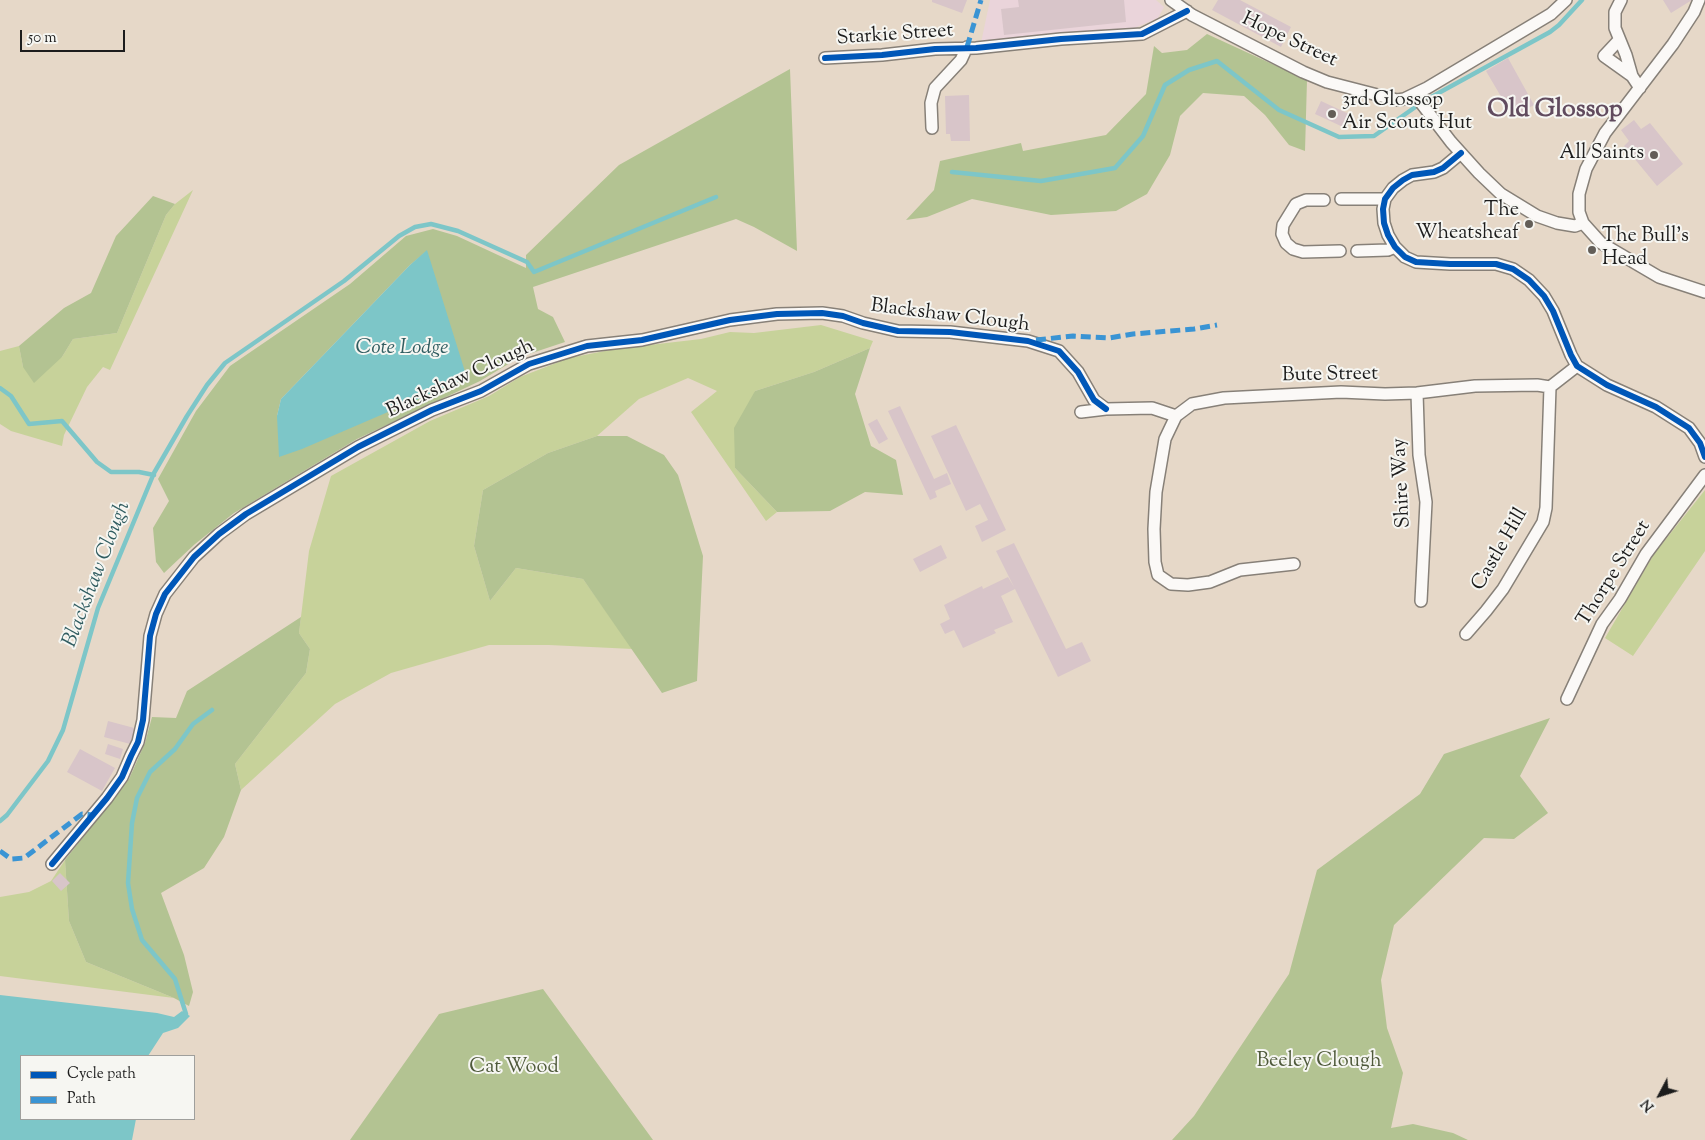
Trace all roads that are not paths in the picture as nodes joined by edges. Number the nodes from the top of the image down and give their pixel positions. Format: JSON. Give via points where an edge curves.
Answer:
{"nodes":[{"id":1,"x":1171,"y":0,"type":"edge"},
{"id":2,"x":1566,"y":0,"type":"edge"},
{"id":3,"x":1621,"y":0,"type":"edge"},
{"id":4,"x":1699,"y":0,"type":"edge"},
{"id":5,"x":1187,"y":11,"type":"junction"},
{"id":6,"x":1619,"y":40,"type":"junction"},
{"id":7,"x":967,"y":47,"type":"junction"},
{"id":8,"x":825,"y":58,"type":"dead end"},
{"id":9,"x":1632,"y":76,"type":"junction"},
{"id":10,"x":1640,"y":88,"type":"junction"},
{"id":11,"x":1419,"y":100,"type":"junction"},
{"id":12,"x":932,"y":128,"type":"dead end"},
{"id":13,"x":1461,"y":153,"type":"junction"},
{"id":14,"x":1385,"y":199,"type":"junction"},
{"id":15,"x":1324,"y":200,"type":"dead end"},
{"id":16,"x":1341,"y":200,"type":"dead end"},
{"id":17,"x":1583,"y":223,"type":"junction"},
{"id":18,"x":1394,"y":248,"type":"junction"},
{"id":19,"x":1357,"y":250,"type":"dead end"},
{"id":20,"x":1340,"y":251,"type":"dead end"},
{"id":21,"x":1705,"y":292,"type":"edge"},
{"id":22,"x":1577,"y":366,"type":"junction"},
{"id":23,"x":1550,"y":387,"type":"junction"},
{"id":24,"x":1417,"y":393,"type":"junction"},
{"id":25,"x":1106,"y":409,"type":"junction"},
{"id":26,"x":1081,"y":412,"type":"dead end"},
{"id":27,"x":1176,"y":416,"type":"junction"},
{"id":28,"x":1705,"y":457,"type":"edge"},
{"id":29,"x":1705,"y":475,"type":"edge"},
{"id":30,"x":1294,"y":564,"type":"dead end"},
{"id":31,"x":1421,"y":601,"type":"dead end"},
{"id":32,"x":1466,"y":634,"type":"dead end"},
{"id":33,"x":1567,"y":699,"type":"dead end"},
{"id":34,"x":52,"y":864,"type":"dead end"}],
"edges":[{"from":1,"to":5,"type":"street","name":"Hope Street"},
{"from":2,"to":11,"type":"street","via":[[1551,14]]},
{"from":3,"to":6,"type":"street","via":[[1614,20]]},
{"from":4,"to":10,"type":"street","via":[[1673,44]]},
{"from":5,"to":7,"type":"street","name":"Starkie Street","via":[[1142,34]]},
{"from":5,"to":11,"type":"street","name":"Hope Street","via":[[1319,78],[1397,100]]},
{"from":6,"to":9,"type":"street"},
{"from":6,"to":9,"type":"street","via":[[1604,56]]},
{"from":7,"to":8,"type":"street","name":"Starkie Street"},
{"from":7,"to":12,"type":"street","via":[[961,60],[935,88]]},
{"from":9,"to":10,"type":"street"},
{"from":10,"to":17,"type":"street","via":[[1606,133],[1586,169],[1578,194]]},
{"from":11,"to":13,"type":"street"},
{"from":13,"to":14,"type":"street","via":[[1434,172],[1412,174],[1393,188]]},
{"from":13,"to":17,"type":"street","via":[[1490,185],[1517,205],[1562,225]]},
{"from":14,"to":16,"type":"street"},
{"from":14,"to":18,"type":"street","via":[[1384,223]]},
{"from":15,"to":20,"type":"street","via":[[1306,200],[1296,204],[1283,225],[1282,234],[1293,249],[1303,252]]},
{"from":17,"to":21,"type":"street","via":[[1601,242],[1644,269]]},
{"from":18,"to":19,"type":"street"},
{"from":18,"to":22,"type":"street","via":[[1416,262],[1496,264],[1513,269],[1544,296]]},
{"from":22,"to":23,"type":"street"},
{"from":22,"to":28,"type":"street","via":[[1689,428]]},
{"from":23,"to":24,"type":"street","name":"Bute Street","via":[[1475,386]]},
{"from":23,"to":32,"type":"street","name":"Castle Hill","via":[[1543,522],[1502,590]]},
{"from":24,"to":27,"type":"street","name":"Bute Street","via":[[1341,392],[1224,398],[1192,404]]},
{"from":24,"to":31,"type":"street","name":"Shire Way","via":[[1419,455],[1426,502]]},
{"from":25,"to":26,"type":"street"},
{"from":25,"to":27,"type":"street","via":[[1152,408]]},
{"from":25,"to":34,"type":"street","name":"Blackshaw Clough","via":[[1094,400],[1078,372],[1059,351],[1028,341],[950,332],[898,331],[822,313],[730,320],[642,340],[587,346],[536,362],[358,447],[246,514],[194,557],[165,594],[156,614],[149,645],[138,742],[107,798]]},
{"from":27,"to":30,"type":"street","via":[[1165,439],[1156,492],[1154,537],[1158,575],[1171,584],[1188,585],[1210,582],[1240,570]]},
{"from":29,"to":33,"type":"street","name":"Thorpe Street","via":[[1646,554],[1602,624]]}]}
